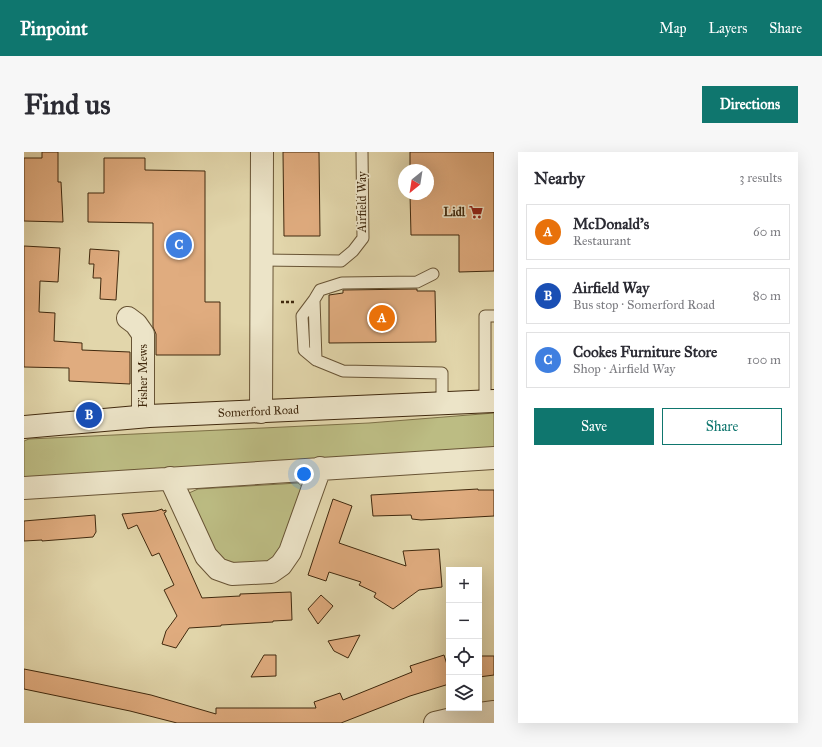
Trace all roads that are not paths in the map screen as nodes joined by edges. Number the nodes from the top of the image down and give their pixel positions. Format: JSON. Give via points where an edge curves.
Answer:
{"nodes":[{"id":1,"x":262,"y":152,"type":"edge"},
{"id":2,"x":362,"y":152,"type":"edge"},
{"id":3,"x":262,"y":260,"type":"junction"},
{"id":4,"x":433,"y":274,"type":"dead end"},
{"id":5,"x":494,"y":316,"type":"edge"},
{"id":6,"x":128,"y":318,"type":"dead end"},
{"id":7,"x":490,"y":401,"type":"edge"},
{"id":8,"x":442,"y":404,"type":"junction"},
{"id":9,"x":261,"y":412,"type":"junction"},
{"id":10,"x":143,"y":416,"type":"junction"},
{"id":11,"x":24,"y":427,"type":"edge"},
{"id":12,"x":494,"y":458,"type":"edge"},
{"id":13,"x":320,"y":468,"type":"junction"},
{"id":14,"x":170,"y":478,"type":"junction"},
{"id":15,"x":24,"y":488,"type":"edge"},
{"id":16,"x":494,"y":712,"type":"edge"},
{"id":17,"x":435,"y":723,"type":"edge"}],
"edges":[{"from":1,"to":3,"type":"street"},
{"from":2,"to":3,"type":"lane","name":"Airfield Way","via":[[363,238],[353,251],[341,261]]},
{"from":3,"to":9,"type":"street"},
{"from":4,"to":8,"type":"lane","via":[[418,282],[342,283],[320,290],[302,316],[304,350],[316,360],[344,371],[442,373]]},
{"from":5,"to":7,"type":"lane","via":[[485,316]]},
{"from":6,"to":10,"type":"street","name":"Fisher Mews","via":[[143,334]]},
{"from":7,"to":8,"type":"street","name":"Somerford Road"},
{"from":8,"to":9,"type":"street","name":"Somerford Road"},
{"from":9,"to":10,"type":"street","name":"Somerford Road"},
{"from":10,"to":11,"type":"street","name":"Somerford Road"},
{"from":12,"to":13,"type":"street"},
{"from":13,"to":14,"type":"street"},
{"from":13,"to":14,"type":"street","via":[[290,552],[281,565],[271,572],[232,574],[218,569],[206,556]]},
{"from":14,"to":15,"type":"street"},
{"from":16,"to":17,"type":"street"}]}
